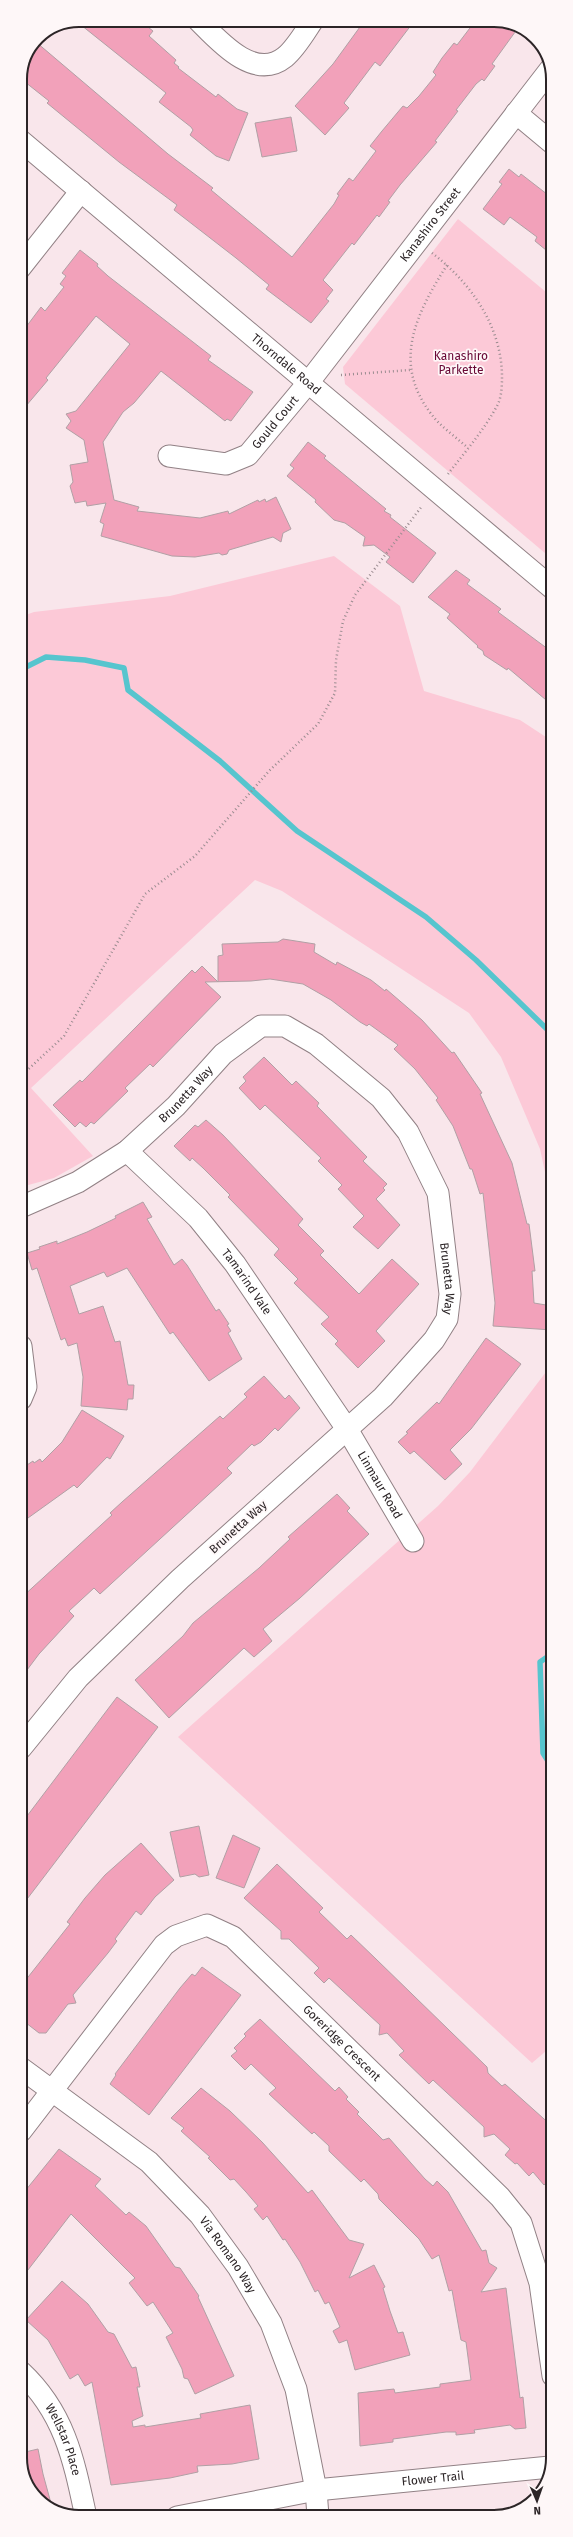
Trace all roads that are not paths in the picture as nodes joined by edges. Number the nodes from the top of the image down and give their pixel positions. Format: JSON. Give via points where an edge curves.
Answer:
{"nodes":[{"id":1,"x":205,"y":27,"type":"edge"},
{"id":2,"x":308,"y":27,"type":"edge"},
{"id":3,"x":546,"y":75,"type":"edge"},
{"id":4,"x":516,"y":113,"type":"junction"},
{"id":5,"x":546,"y":138,"type":"edge"},
{"id":6,"x":27,"y":146,"type":"edge"},
{"id":7,"x":81,"y":191,"type":"junction"},
{"id":8,"x":27,"y":259,"type":"edge"},
{"id":9,"x":308,"y":383,"type":"junction"},
{"id":10,"x":169,"y":456,"type":"dead end"},
{"id":11,"x":546,"y":583,"type":"edge"},
{"id":12,"x":127,"y":1151,"type":"junction"},
{"id":13,"x":27,"y":1204,"type":"edge"},
{"id":14,"x":347,"y":1429,"type":"junction"},
{"id":15,"x":413,"y":1542,"type":"dead end"},
{"id":16,"x":27,"y":1741,"type":"edge"},
{"id":17,"x":27,"y":2072,"type":"edge"},
{"id":18,"x":51,"y":2090,"type":"junction"},
{"id":19,"x":27,"y":2123,"type":"edge"},
{"id":20,"x":546,"y":2325,"type":"edge"},
{"id":21,"x":27,"y":2378,"type":"edge"},
{"id":22,"x":545,"y":2467,"type":"edge"},
{"id":23,"x":316,"y":2490,"type":"junction"},
{"id":24,"x":84,"y":2510,"type":"edge"},
{"id":25,"x":213,"y":2510,"type":"edge"},
{"id":26,"x":318,"y":2510,"type":"edge"}],
"edges":[{"from":1,"to":2,"type":"street","via":[[234,54],[258,64],[276,63],[286,56]]},
{"from":3,"to":4,"type":"street","name":"Kanashiro Street"},
{"from":4,"to":5,"type":"street"},
{"from":4,"to":9,"type":"street","name":"Kanashiro Street"},
{"from":6,"to":7,"type":"street","name":"Thorndale Road"},
{"from":7,"to":8,"type":"street"},
{"from":7,"to":9,"type":"street","name":"Thorndale Road"},
{"from":9,"to":10,"type":"street","name":"Gould Court","via":[[248,455],[226,464]]},
{"from":9,"to":11,"type":"street","name":"Thorndale Road"},
{"from":12,"to":13,"type":"street","name":"Brunetta Way","via":[[78,1182]]},
{"from":12,"to":14,"type":"street","name":"Tamarind Vale","via":[[198,1218],[235,1264]]},
{"from":12,"to":14,"type":"street","name":"Brunetta Way","via":[[176,1106],[224,1054],[261,1026],[285,1026],[316,1044],[381,1098],[408,1132],[438,1193],[450,1294],[447,1319],[434,1340],[383,1397]]},
{"from":14,"to":15,"type":"street","name":"Linmaur Road"},
{"from":14,"to":16,"type":"street","name":"Brunetta Way","via":[[180,1579],[78,1678]]},
{"from":17,"to":18,"type":"street","name":"Via Romano Way"},
{"from":18,"to":19,"type":"street","name":"Goreridge Crescent"},
{"from":18,"to":20,"type":"street","name":"Goreridge Crescent","via":[[164,1946],[176,1936],[207,1925],[233,1937],[500,2197],[521,2222],[540,2282]]},
{"from":18,"to":23,"type":"street","name":"Via Romano Way","via":[[149,2162],[200,2215],[238,2268],[271,2323],[296,2389]]},
{"from":21,"to":24,"type":"street","name":"Wellstar Place","via":[[55,2412],[71,2450]]},
{"from":22,"to":23,"type":"street","name":"Flower Trail"},
{"from":23,"to":25,"type":"street","name":"Flower Trail"},
{"from":23,"to":26,"type":"street","name":"Via Romano Way"}]}
